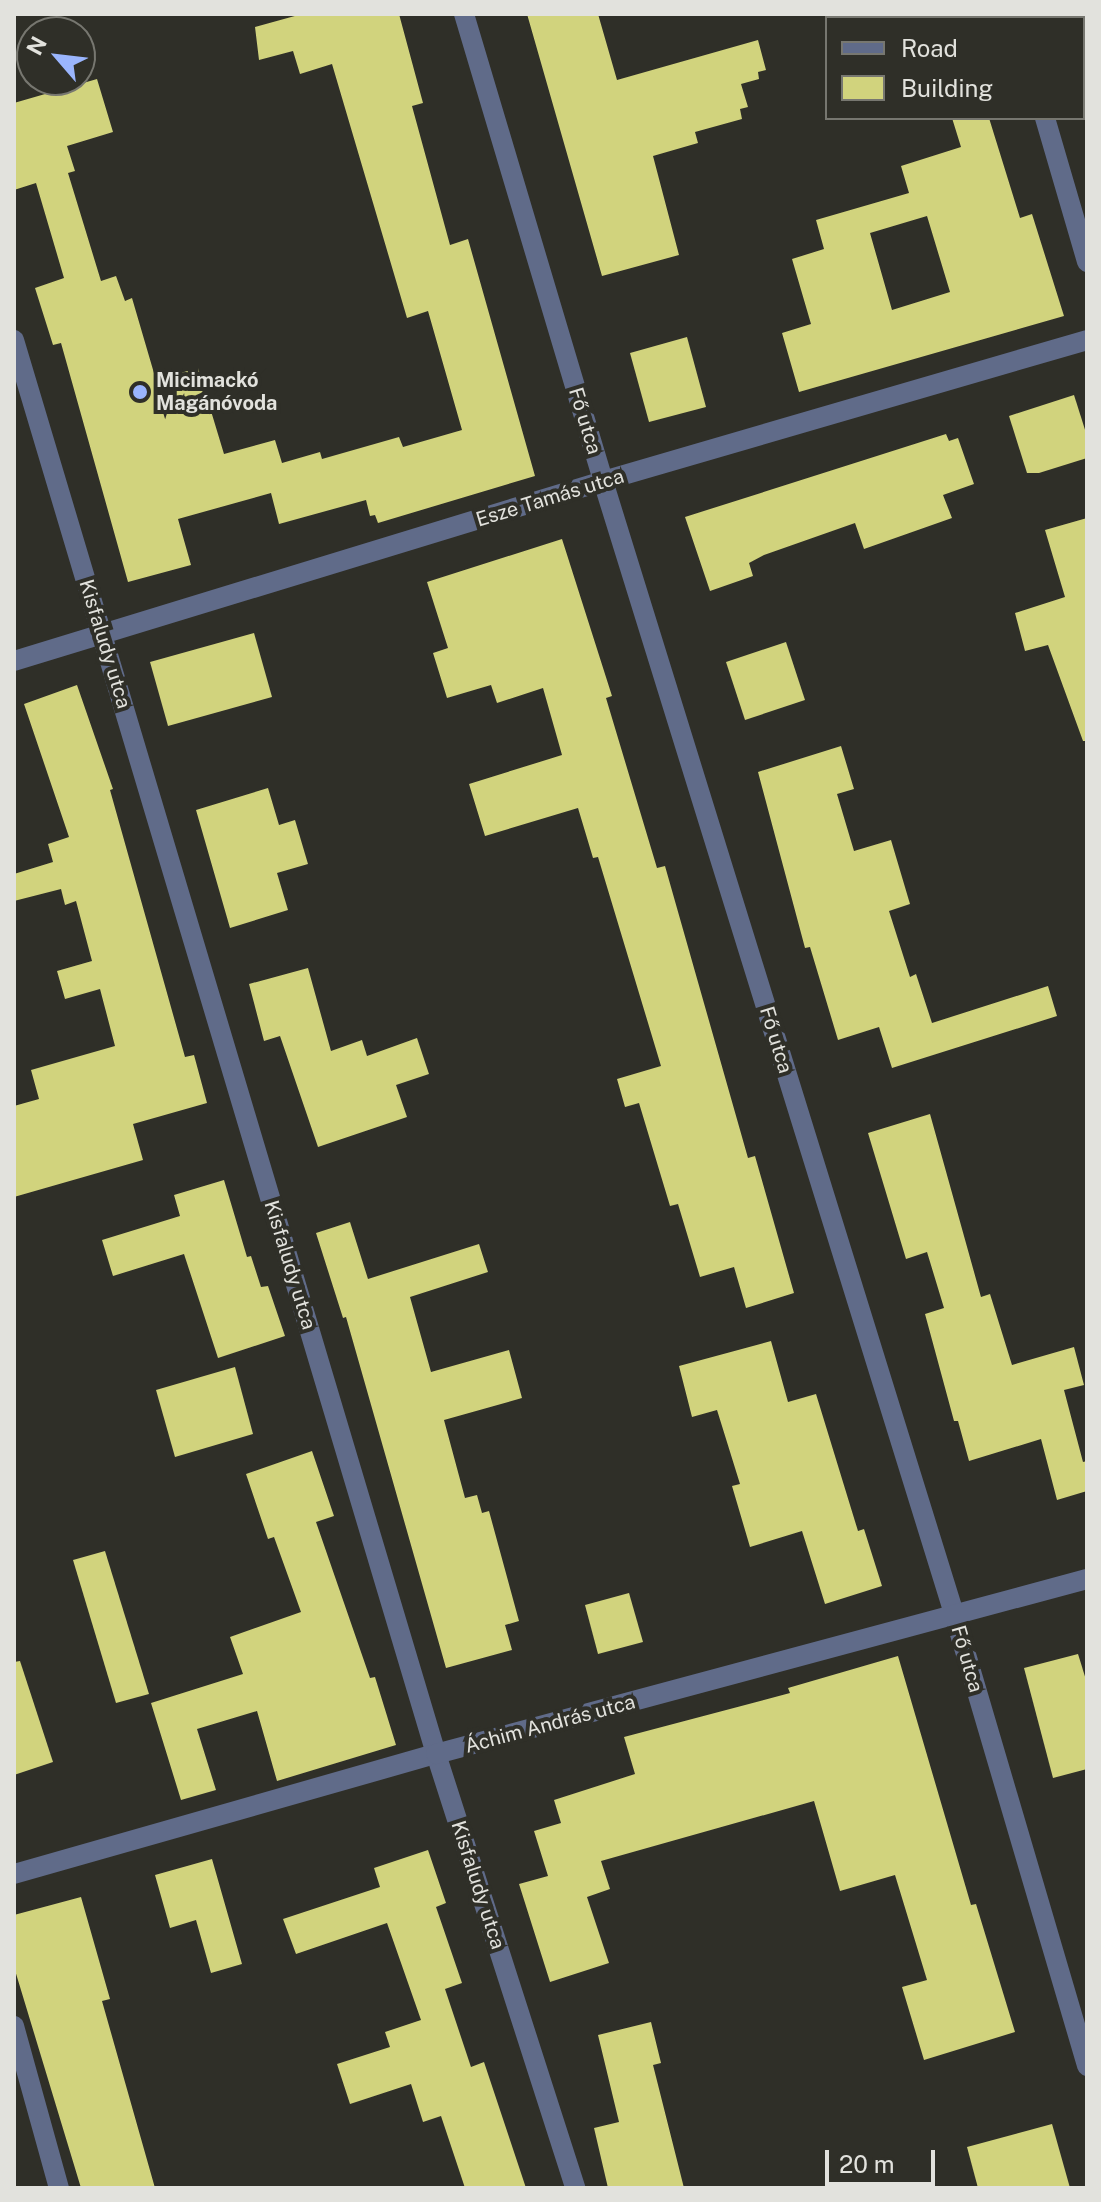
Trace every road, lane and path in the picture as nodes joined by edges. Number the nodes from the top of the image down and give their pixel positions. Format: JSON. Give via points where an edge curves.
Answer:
{"nodes":[{"id":1,"x":464,"y":14,"type":"edge"},
{"id":2,"x":1046,"y":120,"type":"edge"},
{"id":3,"x":1087,"y":262,"type":"edge"},
{"id":4,"x":14,"y":340,"type":"edge"},
{"id":5,"x":1087,"y":340,"type":"edge"},
{"id":6,"x":603,"y":481,"type":"junction"},
{"id":7,"x":103,"y":636,"type":"junction"},
{"id":8,"x":14,"y":661,"type":"edge"},
{"id":9,"x":1087,"y":1579,"type":"edge"},
{"id":10,"x":955,"y":1617,"type":"junction"},
{"id":11,"x":436,"y":1754,"type":"junction"},
{"id":12,"x":14,"y":1874,"type":"edge"},
{"id":13,"x":14,"y":2026,"type":"edge"},
{"id":14,"x":1087,"y":2066,"type":"edge"},
{"id":15,"x":59,"y":2188,"type":"edge"},
{"id":16,"x":575,"y":2188,"type":"edge"}],
"edges":[{"from":1,"to":6,"type":"street","name":"Fő utca"},
{"from":2,"to":3,"type":"street"},
{"from":4,"to":7,"type":"street","name":"Kisfaludy utca"},
{"from":5,"to":6,"type":"street","name":"Esze Tamás utca"},
{"from":6,"to":7,"type":"street","name":"Esze Tamás utca"},
{"from":6,"to":10,"type":"street","name":"Fő utca"},
{"from":7,"to":8,"type":"street","name":"Esze Tamás utca"},
{"from":7,"to":11,"type":"street","name":"Kisfaludy utca"},
{"from":9,"to":10,"type":"street","name":"Áchim András utca"},
{"from":10,"to":11,"type":"street","name":"Áchim András utca"},
{"from":10,"to":14,"type":"street","name":"Fő utca"},
{"from":11,"to":12,"type":"street","name":"Áchim András utca"},
{"from":11,"to":16,"type":"street","name":"Kisfaludy utca"},
{"from":13,"to":15,"type":"street"}]}
